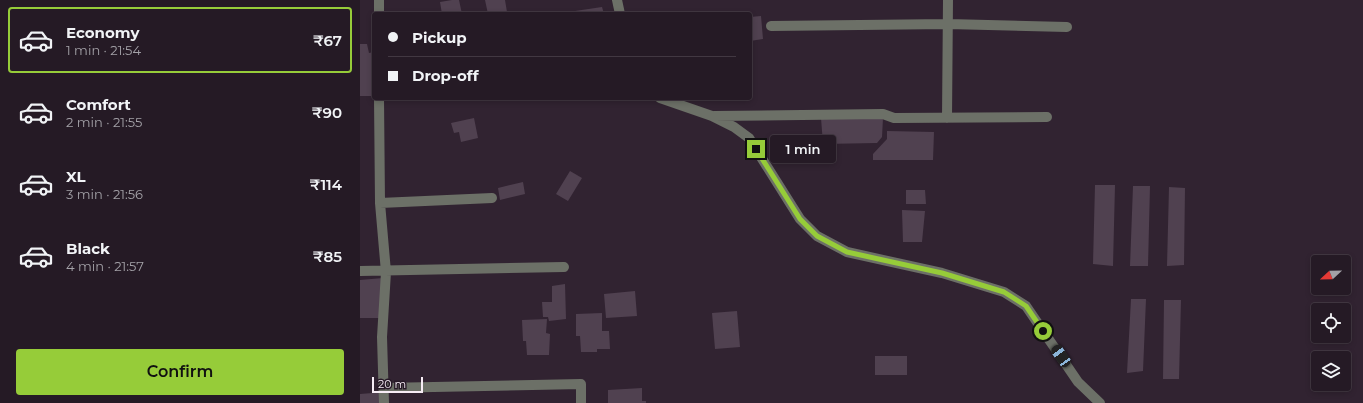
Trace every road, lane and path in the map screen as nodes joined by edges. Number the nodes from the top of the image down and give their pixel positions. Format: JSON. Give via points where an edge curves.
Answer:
{"nodes":[{"id":1,"x":379,"y":0,"type":"edge"},
{"id":2,"x":617,"y":0,"type":"edge"},
{"id":3,"x":948,"y":0,"type":"edge"},
{"id":4,"x":379,"y":12,"type":"edge"},
{"id":5,"x":620,"y":12,"type":"edge"},
{"id":6,"x":948,"y":24,"type":"junction"},
{"id":7,"x":771,"y":26,"type":"dead end"},
{"id":8,"x":1067,"y":27,"type":"dead end"},
{"id":9,"x":379,"y":100,"type":"edge"},
{"id":10,"x":666,"y":100,"type":"edge"},
{"id":11,"x":712,"y":116,"type":"junction"},
{"id":12,"x":1047,"y":117,"type":"dead end"},
{"id":13,"x":947,"y":118,"type":"junction"},
{"id":14,"x":492,"y":198,"type":"dead end"},
{"id":15,"x":380,"y":203,"type":"junction"},
{"id":16,"x":564,"y":267,"type":"dead end"},
{"id":17,"x":360,"y":271,"type":"edge"},
{"id":18,"x":386,"y":272,"type":"junction"},
{"id":19,"x":383,"y":388,"type":"junction"},
{"id":20,"x":384,"y":403,"type":"edge"},
{"id":21,"x":581,"y":403,"type":"edge"},
{"id":22,"x":1100,"y":403,"type":"edge"}],
"edges":[{"from":1,"to":4,"type":"street"},
{"from":2,"to":5,"type":"street"},
{"from":3,"to":6,"type":"street"},
{"from":6,"to":7,"type":"street"},
{"from":6,"to":8,"type":"street"},
{"from":6,"to":13,"type":"street"},
{"from":9,"to":15,"type":"street"},
{"from":10,"to":11,"type":"street"},
{"from":11,"to":13,"type":"street","via":[[883,114],[894,118]]},
{"from":11,"to":22,"type":"street","via":[[749,138],[800,219],[817,236],[847,252],[942,273],[1004,292],[1026,306],[1078,382]]},
{"from":12,"to":13,"type":"street"},
{"from":14,"to":15,"type":"street"},
{"from":15,"to":18,"type":"street"},
{"from":16,"to":18,"type":"street"},
{"from":17,"to":18,"type":"street"},
{"from":18,"to":19,"type":"street","via":[[382,337]]},
{"from":19,"to":20,"type":"street"},
{"from":19,"to":21,"type":"street","via":[[581,384]]}]}
